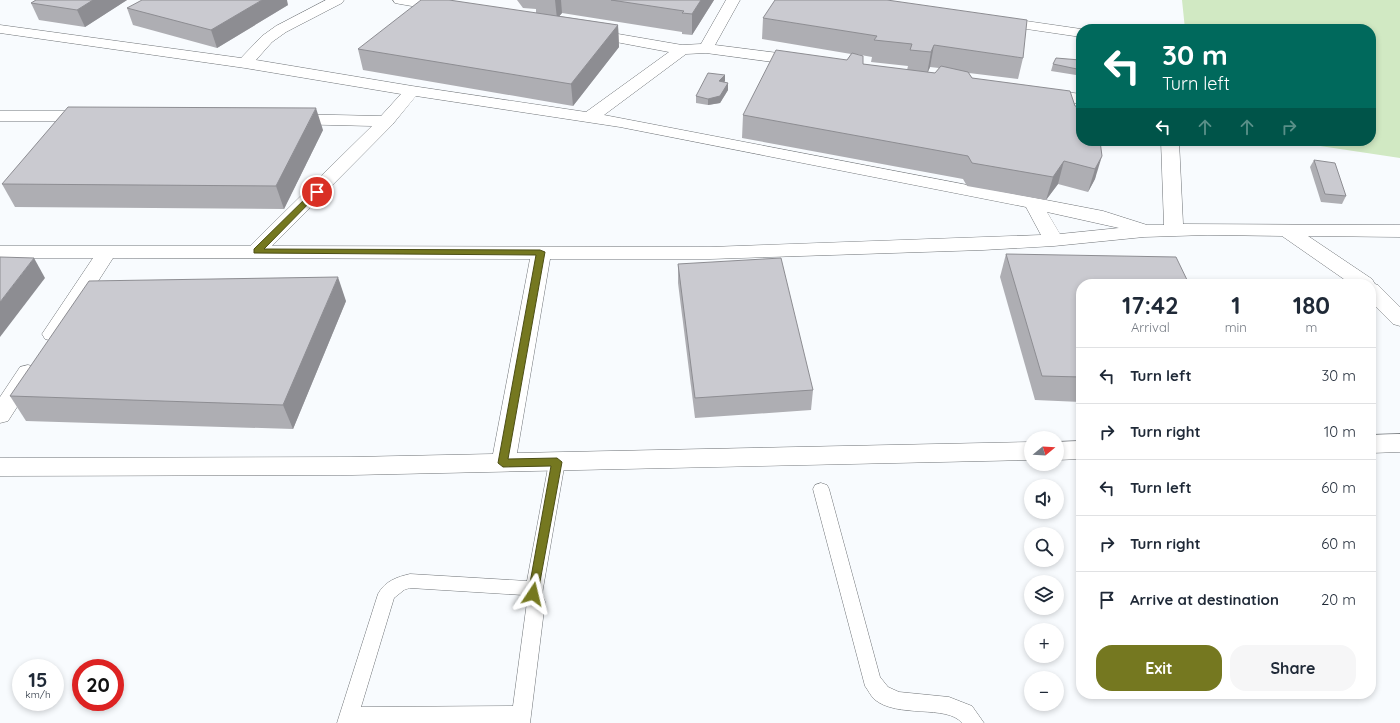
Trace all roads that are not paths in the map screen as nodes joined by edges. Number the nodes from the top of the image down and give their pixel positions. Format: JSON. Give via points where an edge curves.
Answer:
{"nodes":[{"id":1,"x":336,"y":0,"type":"edge"},
{"id":2,"x":400,"y":0,"type":"edge"},
{"id":3,"x":733,"y":0,"type":"edge"},
{"id":4,"x":462,"y":11,"type":"edge"},
{"id":5,"x":981,"y":18,"type":"edge"},
{"id":6,"x":0,"y":29,"type":"edge"},
{"id":7,"x":572,"y":30,"type":"edge"},
{"id":8,"x":1076,"y":32,"type":"edge"},
{"id":9,"x":706,"y":48,"type":"junction"},
{"id":10,"x":682,"y":50,"type":"junction"},
{"id":11,"x":246,"y":63,"type":"junction"},
{"id":12,"x":816,"y":63,"type":"edge"},
{"id":13,"x":412,"y":91,"type":"junction"},
{"id":14,"x":1026,"y":92,"type":"edge"},
{"id":15,"x":1076,"y":98,"type":"edge"},
{"id":16,"x":0,"y":116,"type":"edge"},
{"id":17,"x":107,"y":116,"type":"edge"},
{"id":18,"x":589,"y":118,"type":"junction"},
{"id":19,"x":270,"y":119,"type":"edge"},
{"id":20,"x":386,"y":121,"type":"junction"},
{"id":21,"x":1170,"y":146,"type":"edge"},
{"id":22,"x":1033,"y":203,"type":"junction"},
{"id":23,"x":1174,"y":230,"type":"junction"},
{"id":24,"x":1400,"y":230,"type":"edge"},
{"id":25,"x":1144,"y":231,"type":"junction"},
{"id":26,"x":1288,"y":231,"type":"junction"},
{"id":27,"x":1054,"y":240,"type":"junction"},
{"id":28,"x":256,"y":251,"type":"junction"},
{"id":29,"x":0,"y":252,"type":"edge"},
{"id":30,"x":107,"y":252,"type":"junction"},
{"id":31,"x":540,"y":252,"type":"junction"},
{"id":32,"x":1358,"y":279,"type":"edge"},
{"id":33,"x":1376,"y":295,"type":"edge"},
{"id":34,"x":1400,"y":319,"type":"edge"},
{"id":35,"x":0,"y":415,"type":"edge"},
{"id":36,"x":1400,"y":443,"type":"edge"},
{"id":37,"x":1376,"y":444,"type":"edge"},
{"id":38,"x":1076,"y":450,"type":"edge"},
{"id":39,"x":1024,"y":451,"type":"edge"},
{"id":40,"x":1064,"y":451,"type":"edge"},
{"id":41,"x":557,"y":462,"type":"junction"},
{"id":42,"x":503,"y":463,"type":"junction"},
{"id":43,"x":0,"y":467,"type":"edge"},
{"id":44,"x":821,"y":489,"type":"dead end"},
{"id":45,"x":533,"y":594,"type":"junction"},
{"id":46,"x":520,"y":719,"type":"edge"},
{"id":47,"x":348,"y":720,"type":"edge"},
{"id":48,"x":974,"y":723,"type":"edge"}],
"edges":[{"from":1,"to":11,"type":"street","via":[[281,29],[267,39]]},
{"from":2,"to":4,"type":"street"},
{"from":3,"to":9,"type":"street"},
{"from":5,"to":8,"type":"street"},
{"from":6,"to":11,"type":"street"},
{"from":7,"to":10,"type":"street"},
{"from":9,"to":10,"type":"street"},
{"from":9,"to":12,"type":"street"},
{"from":10,"to":18,"type":"street"},
{"from":11,"to":13,"type":"street"},
{"from":13,"to":18,"type":"street"},
{"from":13,"to":20,"type":"street"},
{"from":14,"to":15,"type":"street"},
{"from":16,"to":17,"type":"street"},
{"from":18,"to":22,"type":"street","via":[[724,141]]},
{"from":19,"to":20,"type":"street"},
{"from":20,"to":28,"type":"street"},
{"from":21,"to":23,"type":"street"},
{"from":22,"to":25,"type":"street","via":[[1110,218]]},
{"from":22,"to":27,"type":"street"},
{"from":23,"to":25,"type":"street"},
{"from":23,"to":26,"type":"street"},
{"from":24,"to":26,"type":"street"},
{"from":25,"to":27,"type":"street"},
{"from":26,"to":32,"type":"street"},
{"from":27,"to":31,"type":"street","via":[[710,252]]},
{"from":28,"to":30,"type":"street"},
{"from":28,"to":31,"type":"street"},
{"from":29,"to":30,"type":"street"},
{"from":30,"to":35,"type":"street"},
{"from":31,"to":42,"type":"street"},
{"from":33,"to":34,"type":"street"},
{"from":36,"to":37,"type":"street"},
{"from":38,"to":40,"type":"street"},
{"from":39,"to":41,"type":"street"},
{"from":41,"to":42,"type":"street"},
{"from":41,"to":45,"type":"lane"},
{"from":42,"to":43,"type":"street"},
{"from":44,"to":48,"type":"lane","via":[[872,680],[881,693],[897,700],[950,706],[965,712]]},
{"from":45,"to":46,"type":"lane","via":[[536,602]]},
{"from":45,"to":47,"type":"lane","via":[[527,588],[410,581],[399,584],[387,594]]},
{"from":46,"to":47,"type":"lane"}]}
